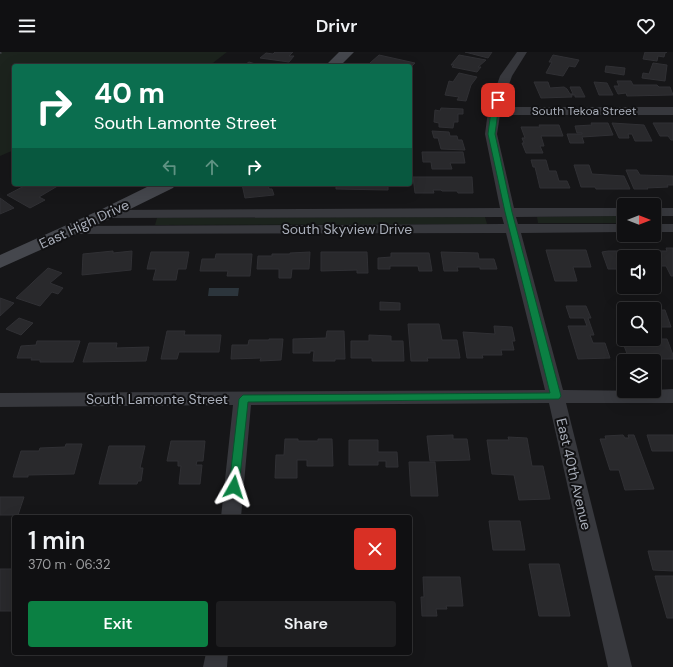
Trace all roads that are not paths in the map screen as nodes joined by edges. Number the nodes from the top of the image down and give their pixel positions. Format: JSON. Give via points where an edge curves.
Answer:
{"nodes":[{"id":1,"x":347,"y":52,"type":"edge"},
{"id":2,"x":522,"y":52,"type":"edge"},
{"id":3,"x":334,"y":64,"type":"edge"},
{"id":4,"x":494,"y":111,"type":"junction"},
{"id":5,"x":673,"y":111,"type":"edge"},
{"id":6,"x":163,"y":186,"type":"edge"},
{"id":7,"x":508,"y":212,"type":"junction"},
{"id":8,"x":617,"y":212,"type":"edge"},
{"id":9,"x":661,"y":212,"type":"edge"},
{"id":10,"x":673,"y":212,"type":"edge"},
{"id":11,"x":106,"y":214,"type":"junction"},
{"id":12,"x":513,"y":228,"type":"junction"},
{"id":13,"x":617,"y":228,"type":"edge"},
{"id":14,"x":661,"y":228,"type":"edge"},
{"id":15,"x":673,"y":228,"type":"edge"},
{"id":16,"x":70,"y":230,"type":"junction"},
{"id":17,"x":0,"y":262,"type":"edge"},
{"id":18,"x":556,"y":396,"type":"junction"},
{"id":19,"x":673,"y":396,"type":"edge"},
{"id":20,"x":243,"y":399,"type":"junction"},
{"id":21,"x":0,"y":400,"type":"edge"},
{"id":22,"x":231,"y":515,"type":"edge"},
{"id":23,"x":216,"y":655,"type":"edge"},
{"id":24,"x":215,"y":667,"type":"edge"},
{"id":25,"x":620,"y":667,"type":"edge"}],
"edges":[{"from":1,"to":3,"type":"main road"},
{"from":2,"to":4,"type":"street","name":"East 40th Avenue","via":[[506,76]]},
{"from":4,"to":5,"type":"street","name":"South Tekoa Street"},
{"from":4,"to":7,"type":"street","name":"East 40th Avenue","via":[[491,134]]},
{"from":6,"to":11,"type":"main road","name":"East High Drive"},
{"from":7,"to":8,"type":"street","name":"South Skyview Drive"},
{"from":7,"to":11,"type":"street","name":"South Skyview Drive"},
{"from":7,"to":12,"type":"street","name":"East 40th Avenue"},
{"from":9,"to":10,"type":"street"},
{"from":11,"to":16,"type":"main road","name":"East High Drive"},
{"from":12,"to":13,"type":"street","name":"South Skyview Drive"},
{"from":12,"to":16,"type":"street","name":"South Skyview Drive"},
{"from":12,"to":18,"type":"street","name":"East 40th Avenue"},
{"from":14,"to":15,"type":"street"},
{"from":16,"to":17,"type":"main road","name":"East High Drive"},
{"from":18,"to":19,"type":"street","name":"South Lamonte Street"},
{"from":18,"to":20,"type":"street","name":"South Lamonte Street"},
{"from":18,"to":25,"type":"street","name":"East 40th Avenue"},
{"from":20,"to":21,"type":"street","name":"South Lamonte Street"},
{"from":20,"to":22,"type":"street"},
{"from":23,"to":24,"type":"street"}]}
